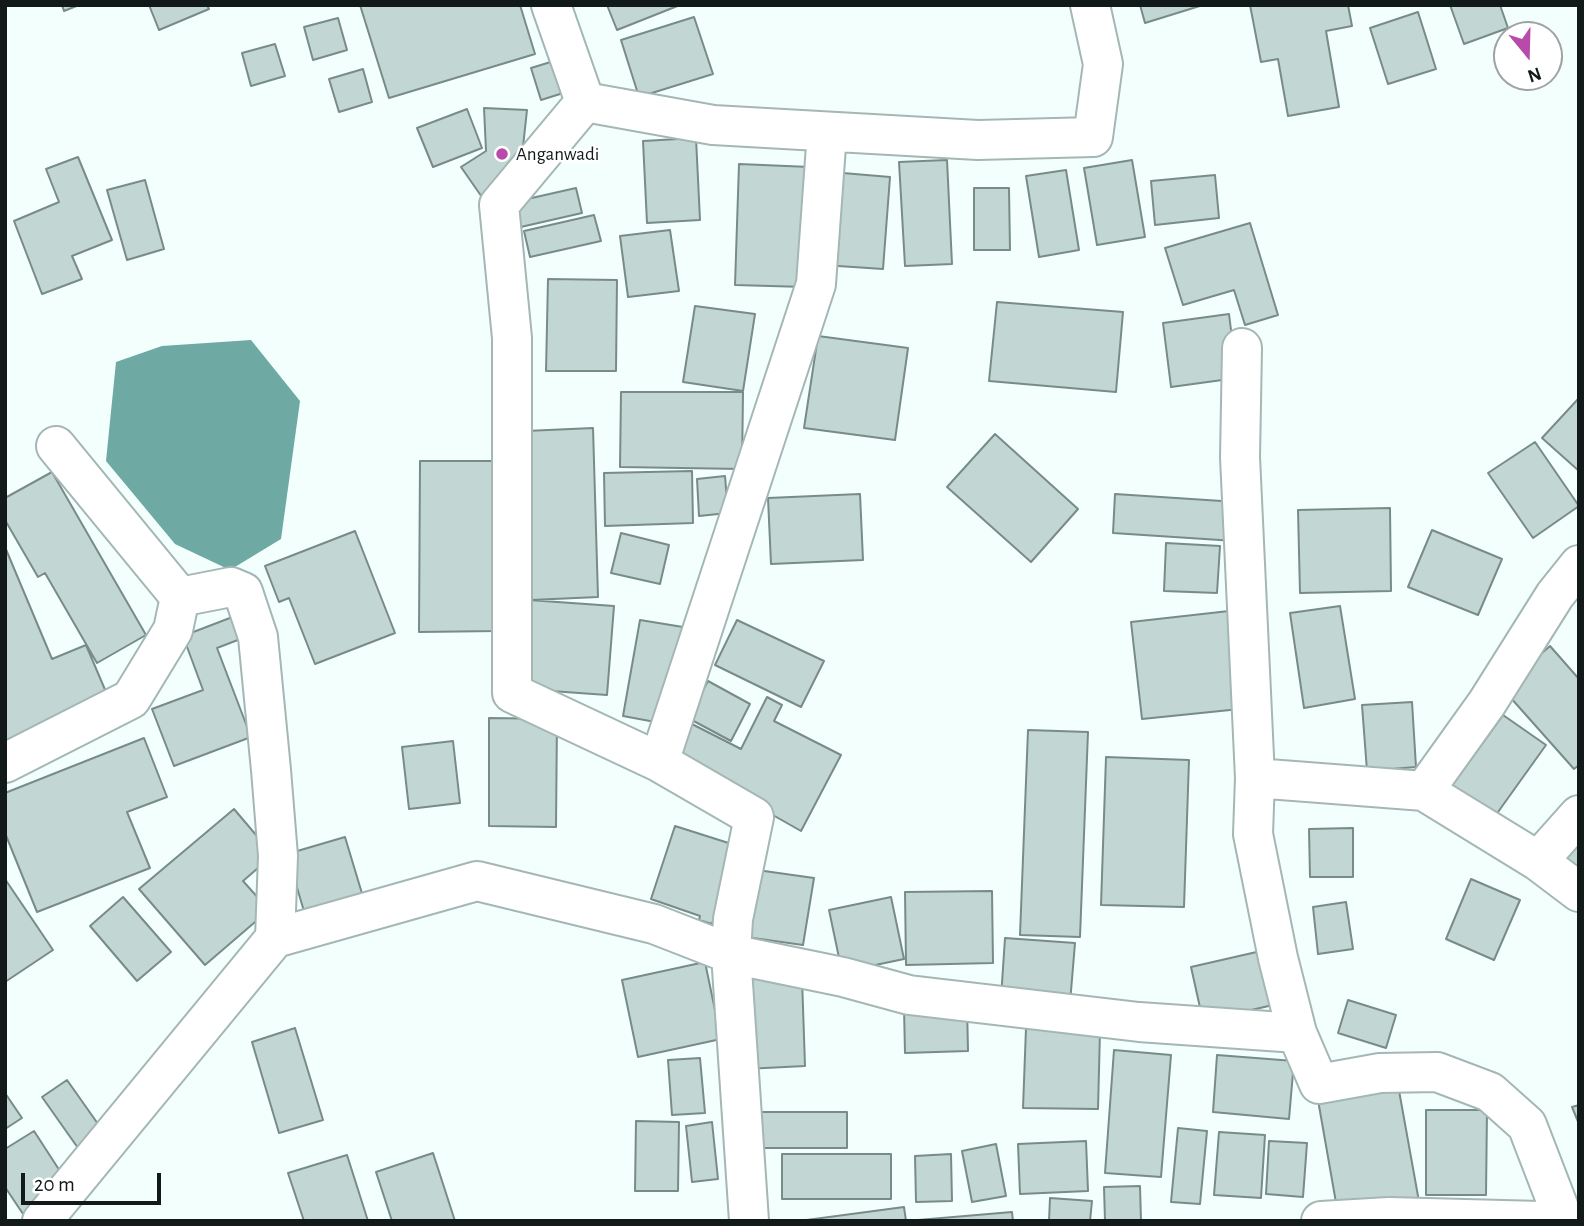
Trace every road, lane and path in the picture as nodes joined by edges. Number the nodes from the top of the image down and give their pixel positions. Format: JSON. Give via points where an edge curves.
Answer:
{"nodes":[{"id":1,"x":551,"y":5,"type":"edge"},
{"id":2,"x":1090,"y":5,"type":"edge"},
{"id":3,"x":585,"y":102,"type":"junction"},
{"id":4,"x":827,"y":132,"type":"junction"},
{"id":5,"x":1242,"y":348,"type":"dead end"},
{"id":6,"x":56,"y":446,"type":"dead end"},
{"id":7,"x":1579,"y":565,"type":"edge"},
{"id":8,"x":180,"y":597,"type":"junction"},
{"id":9,"x":5,"y":762,"type":"edge"},
{"id":10,"x":659,"y":762,"type":"junction"},
{"id":11,"x":1255,"y":778,"type":"junction"},
{"id":12,"x":1424,"y":791,"type":"junction"},
{"id":13,"x":1579,"y":815,"type":"edge"},
{"id":14,"x":1538,"y":861,"type":"junction"},
{"id":15,"x":1579,"y":892,"type":"edge"},
{"id":16,"x":275,"y":938,"type":"junction"},
{"id":17,"x":731,"y":954,"type":"junction"},
{"id":18,"x":1297,"y":1033,"type":"junction"},
{"id":19,"x":42,"y":1221,"type":"edge"},
{"id":20,"x":749,"y":1221,"type":"edge"},
{"id":21,"x":1321,"y":1221,"type":"edge"},
{"id":22,"x":1541,"y":1221,"type":"edge"},
{"id":23,"x":1564,"y":1221,"type":"edge"}],
"edges":[{"from":1,"to":3,"type":"street"},
{"from":2,"to":4,"type":"street","via":[[1103,64],[1093,137],[978,140]]},
{"from":3,"to":4,"type":"street","via":[[713,125]]},
{"from":3,"to":10,"type":"street","via":[[499,205],[512,338],[512,693]]},
{"from":4,"to":10,"type":"street","via":[[816,284]]},
{"from":5,"to":11,"type":"street","via":[[1241,485]]},
{"from":6,"to":8,"type":"street"},
{"from":7,"to":12,"type":"street"},
{"from":8,"to":9,"type":"street","via":[[173,631],[131,699]]},
{"from":8,"to":16,"type":"street","via":[[231,587],[243,592],[258,637],[278,856]]},
{"from":10,"to":17,"type":"street","via":[[754,817],[733,919]]},
{"from":11,"to":12,"type":"street"},
{"from":11,"to":18,"type":"street","via":[[1253,834]]},
{"from":12,"to":14,"type":"street"},
{"from":13,"to":14,"type":"street"},
{"from":14,"to":15,"type":"street"},
{"from":16,"to":17,"type":"street","via":[[477,881],[654,925]]},
{"from":16,"to":19,"type":"street"},
{"from":17,"to":18,"type":"street","via":[[909,995],[1139,1022]]},
{"from":17,"to":20,"type":"street"},
{"from":18,"to":23,"type":"street","via":[[1319,1084],[1380,1073],[1437,1072],[1490,1092],[1527,1125]]},
{"from":21,"to":22,"type":"street","via":[[1389,1217]]}]}
